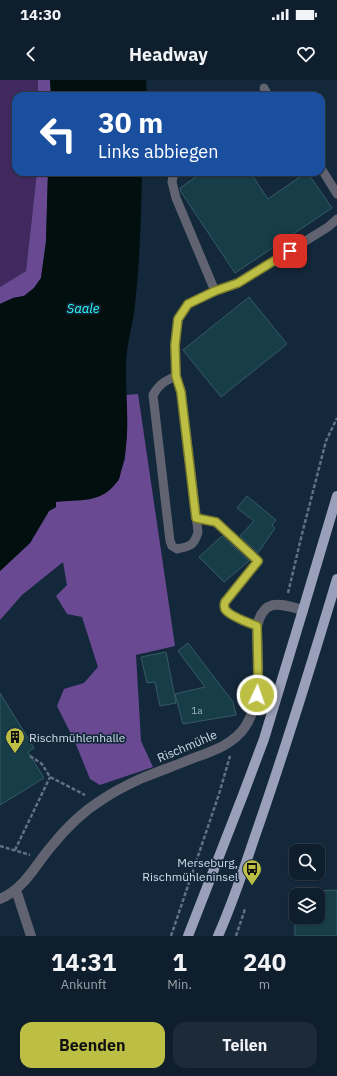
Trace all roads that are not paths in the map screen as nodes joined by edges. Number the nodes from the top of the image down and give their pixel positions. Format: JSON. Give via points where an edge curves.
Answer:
{"nodes":[{"id":1,"x":325,"y":174,"type":"edge"},
{"id":2,"x":173,"y":176,"type":"edge"},
{"id":3,"x":337,"y":194,"type":"edge"},
{"id":4,"x":337,"y":219,"type":"edge"},
{"id":5,"x":215,"y":291,"type":"junction"},
{"id":6,"x":176,"y":376,"type":"junction"},
{"id":7,"x":337,"y":496,"type":"edge"},
{"id":8,"x":196,"y":518,"type":"junction"},
{"id":9,"x":337,"y":579,"type":"edge"},
{"id":10,"x":304,"y":610,"type":"junction"},
{"id":11,"x":257,"y":626,"type":"junction"},
{"id":12,"x":16,"y":890,"type":"junction"},
{"id":13,"x":0,"y":899,"type":"edge"},
{"id":14,"x":31,"y":936,"type":"edge"},
{"id":15,"x":188,"y":936,"type":"edge"},
{"id":16,"x":218,"y":936,"type":"edge"}],
"edges":[{"from":1,"to":3,"type":"lane"},
{"from":2,"to":5,"type":"lane","via":[[176,198]]},
{"from":4,"to":5,"type":"lane","via":[[238,283]]},
{"from":5,"to":6,"type":"lane","via":[[188,304],[178,319],[175,345]]},
{"from":6,"to":8,"type":"lane","via":[[181,392]]},
{"from":6,"to":8,"type":"lane","via":[[162,383],[153,395],[172,546],[177,549],[189,547],[195,542],[198,532]]},
{"from":7,"to":10,"type":"main road"},
{"from":8,"to":11,"type":"lane","via":[[216,522],[258,561],[224,606],[231,614]]},
{"from":9,"to":16,"type":"main road","via":[[267,801]]},
{"from":10,"to":11,"type":"street","name":"Rischmühle","via":[[275,604],[262,612]]},
{"from":10,"to":15,"type":"main road","via":[[264,740]]},
{"from":11,"to":12,"type":"street","name":"Rischmühle","via":[[257,695],[250,719],[244,728],[214,750],[140,779],[88,808],[50,847]]},
{"from":12,"to":13,"type":"street","name":"Rischmühle"},
{"from":12,"to":14,"type":"street"}]}
